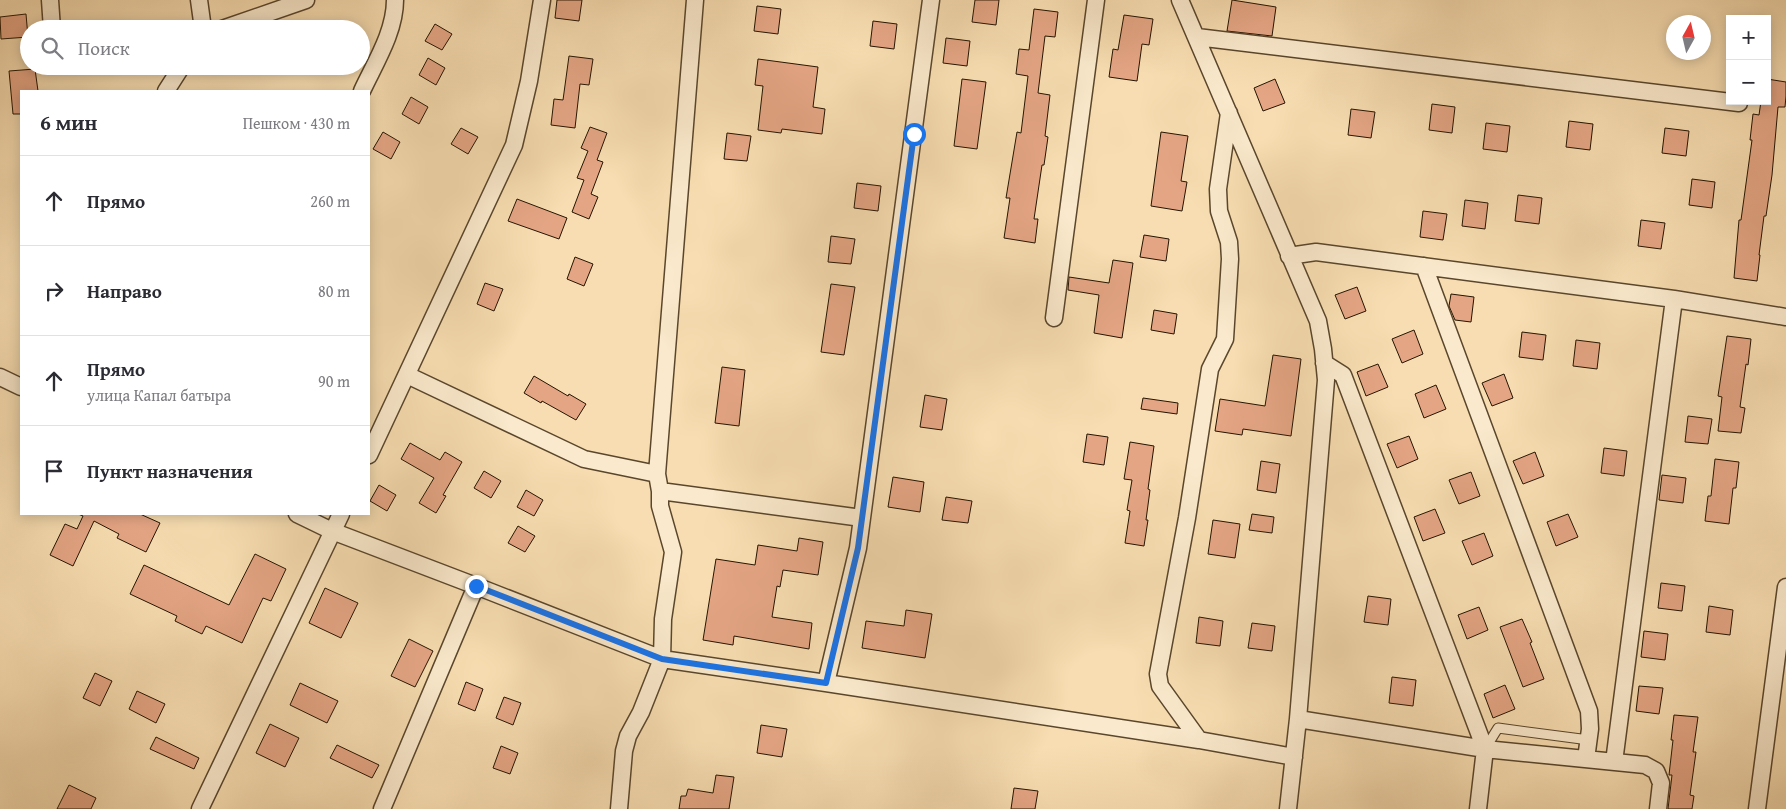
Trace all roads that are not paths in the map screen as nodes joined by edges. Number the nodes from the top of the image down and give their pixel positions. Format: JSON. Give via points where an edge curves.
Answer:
{"nodes":[{"id":1,"x":50,"y":0,"type":"edge"},
{"id":2,"x":199,"y":0,"type":"edge"},
{"id":3,"x":306,"y":0,"type":"edge"},
{"id":4,"x":395,"y":0,"type":"edge"},
{"id":5,"x":542,"y":0,"type":"edge"},
{"id":6,"x":695,"y":0,"type":"edge"},
{"id":7,"x":931,"y":0,"type":"edge"},
{"id":8,"x":1096,"y":0,"type":"edge"},
{"id":9,"x":1180,"y":0,"type":"edge"},
{"id":10,"x":51,"y":20,"type":"edge"},
{"id":11,"x":202,"y":20,"type":"edge"},
{"id":12,"x":248,"y":20,"type":"edge"},
{"id":13,"x":1197,"y":37,"type":"junction"},
{"id":14,"x":370,"y":73,"type":"edge"},
{"id":15,"x":176,"y":75,"type":"edge"},
{"id":16,"x":369,"y":75,"type":"edge"},
{"id":17,"x":167,"y":90,"type":"edge"},
{"id":18,"x":362,"y":90,"type":"edge"},
{"id":19,"x":1726,"y":101,"type":"edge"},
{"id":20,"x":1229,"y":113,"type":"junction"},
{"id":21,"x":1289,"y":256,"type":"junction"},
{"id":22,"x":1424,"y":266,"type":"junction"},
{"id":23,"x":1674,"y":300,"type":"junction"},
{"id":24,"x":1786,"y":317,"type":"edge"},
{"id":25,"x":1054,"y":318,"type":"dead end"},
{"id":26,"x":1324,"y":363,"type":"junction"},
{"id":27,"x":407,"y":374,"type":"junction"},
{"id":28,"x":0,"y":377,"type":"edge"},
{"id":29,"x":20,"y":387,"type":"edge"},
{"id":30,"x":370,"y":453,"type":"edge"},
{"id":31,"x":657,"y":474,"type":"junction"},
{"id":32,"x":660,"y":491,"type":"junction"},
{"id":33,"x":298,"y":515,"type":"edge"},
{"id":34,"x":340,"y":515,"type":"edge"},
{"id":35,"x":862,"y":518,"type":"junction"},
{"id":36,"x":332,"y":531,"type":"junction"},
{"id":37,"x":476,"y":586,"type":"junction"},
{"id":38,"x":1786,"y":588,"type":"edge"},
{"id":39,"x":662,"y":659,"type":"junction"},
{"id":40,"x":826,"y":683,"type":"junction"},
{"id":41,"x":1298,"y":719,"type":"junction"},
{"id":42,"x":1199,"y":740,"type":"junction"},
{"id":43,"x":1588,"y":740,"type":"junction"},
{"id":44,"x":1485,"y":749,"type":"junction"},
{"id":45,"x":1294,"y":757,"type":"junction"},
{"id":46,"x":1586,"y":759,"type":"junction"},
{"id":47,"x":1614,"y":762,"type":"junction"},
{"id":48,"x":200,"y":809,"type":"edge"},
{"id":49,"x":382,"y":809,"type":"edge"},
{"id":50,"x":619,"y":809,"type":"edge"},
{"id":51,"x":1288,"y":809,"type":"edge"},
{"id":52,"x":1478,"y":809,"type":"edge"},
{"id":53,"x":1658,"y":809,"type":"edge"},
{"id":54,"x":1757,"y":809,"type":"edge"}],
"edges":[{"from":1,"to":10,"type":"street"},
{"from":2,"to":11,"type":"street"},
{"from":3,"to":12,"type":"street"},
{"from":4,"to":14,"type":"street","via":[[389,31]]},
{"from":5,"to":27,"type":"street","via":[[514,146]]},
{"from":6,"to":31,"type":"street"},
{"from":7,"to":35,"type":"street"},
{"from":8,"to":25,"type":"street"},
{"from":9,"to":13,"type":"street"},
{"from":13,"to":19,"type":"street"},
{"from":13,"to":20,"type":"street"},
{"from":15,"to":17,"type":"street"},
{"from":16,"to":18,"type":"street"},
{"from":20,"to":21,"type":"street"},
{"from":20,"to":42,"type":"street","via":[[1218,189],[1219,211],[1229,242],[1230,259],[1225,339],[1210,369],[1158,674],[1160,686]]},
{"from":21,"to":22,"type":"street","via":[[1316,252]]},
{"from":21,"to":26,"type":"street","via":[[1318,321]]},
{"from":22,"to":23,"type":"street"},
{"from":22,"to":43,"type":"street","via":[[1589,711]]},
{"from":23,"to":24,"type":"street"},
{"from":23,"to":47,"type":"street"},
{"from":26,"to":41,"type":"street","via":[[1326,380]]},
{"from":26,"to":44,"type":"street","via":[[1343,375]]},
{"from":27,"to":30,"type":"street"},
{"from":27,"to":31,"type":"street","via":[[584,459]]},
{"from":28,"to":29,"type":"street"},
{"from":31,"to":32,"type":"street"},
{"from":32,"to":35,"type":"street"},
{"from":32,"to":39,"type":"street","via":[[660,506],[673,552],[663,620]]},
{"from":33,"to":36,"type":"street"},
{"from":34,"to":36,"type":"street"},
{"from":35,"to":40,"type":"street"},
{"from":36,"to":37,"type":"street"},
{"from":36,"to":48,"type":"street"},
{"from":37,"to":39,"type":"street"},
{"from":37,"to":49,"type":"street"},
{"from":38,"to":54,"type":"street"},
{"from":39,"to":40,"type":"street"},
{"from":39,"to":50,"type":"street","via":[[628,736]]},
{"from":40,"to":42,"type":"street"},
{"from":41,"to":44,"type":"street"},
{"from":41,"to":45,"type":"street"},
{"from":42,"to":45,"type":"street"},
{"from":43,"to":44,"type":"lane","via":[[1498,728]]},
{"from":43,"to":46,"type":"street"},
{"from":44,"to":46,"type":"street"},
{"from":44,"to":52,"type":"street"},
{"from":45,"to":51,"type":"street"},
{"from":46,"to":47,"type":"street"},
{"from":47,"to":53,"type":"street","via":[[1645,765],[1656,771],[1661,783]]}]}
